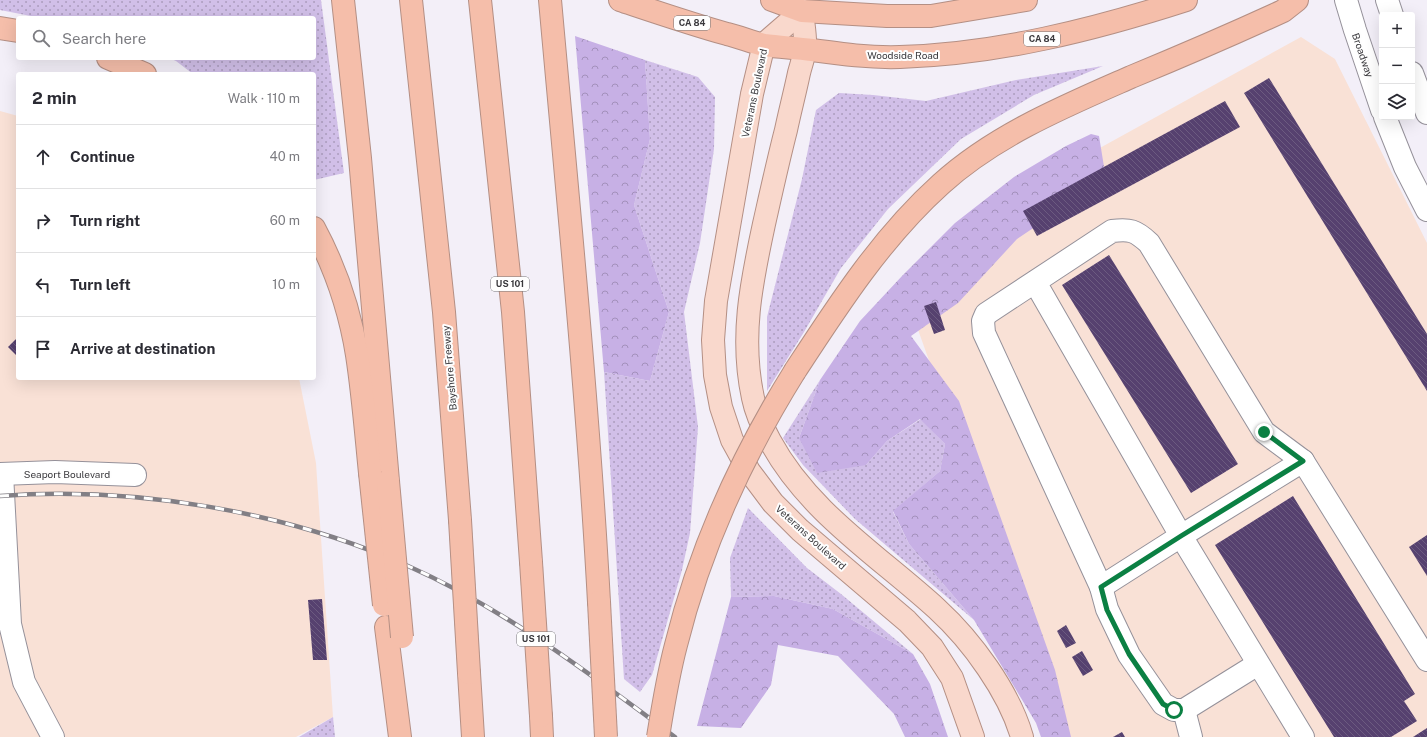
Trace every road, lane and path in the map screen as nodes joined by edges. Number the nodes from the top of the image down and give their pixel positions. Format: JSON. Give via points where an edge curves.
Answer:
{"nodes":[{"id":1,"x":343,"y":0,"type":"edge"},
{"id":2,"x":411,"y":0,"type":"edge"},
{"id":3,"x":550,"y":0,"type":"edge"},
{"id":4,"x":620,"y":0,"type":"edge"},
{"id":5,"x":772,"y":0,"type":"edge"},
{"id":6,"x":1026,"y":0,"type":"edge"},
{"id":7,"x":1186,"y":0,"type":"edge"},
{"id":8,"x":1297,"y":0,"type":"edge"},
{"id":9,"x":1346,"y":0,"type":"edge"},
{"id":10,"x":1387,"y":0,"type":"edge"},
{"id":11,"x":480,"y":4,"type":"edge"},
{"id":12,"x":804,"y":5,"type":"edge"},
{"id":13,"x":1391,"y":12,"type":"edge"},
{"id":14,"x":0,"y":28,"type":"edge"},
{"id":15,"x":16,"y":31,"type":"edge"},
{"id":16,"x":764,"y":44,"type":"junction"},
{"id":17,"x":805,"y":49,"type":"junction"},
{"id":18,"x":113,"y":60,"type":"edge"},
{"id":19,"x":140,"y":72,"type":"edge"},
{"id":20,"x":1415,"y":81,"type":"edge"},
{"id":21,"x":1379,"y":101,"type":"edge"},
{"id":22,"x":1427,"y":113,"type":"edge"},
{"id":23,"x":1386,"y":120,"type":"edge"},
{"id":24,"x":1427,"y":210,"type":"edge"},
{"id":25,"x":316,"y":232,"type":"edge"},
{"id":26,"x":1035,"y":282,"type":"junction"},
{"id":27,"x":1303,"y":461,"type":"junction"},
{"id":28,"x":1,"y":474,"type":"edge"},
{"id":29,"x":135,"y":475,"type":"dead end"},
{"id":30,"x":379,"y":477,"type":"junction"},
{"id":31,"x":1181,"y":536,"type":"junction"},
{"id":32,"x":1101,"y":587,"type":"junction"},
{"id":33,"x":5,"y":623,"type":"edge"},
{"id":34,"x":394,"y":632,"type":"junction"},
{"id":35,"x":1427,"y":660,"type":"edge"},
{"id":36,"x":1258,"y":664,"type":"junction"},
{"id":37,"x":1184,"y":710,"type":"junction"},
{"id":38,"x":541,"y":727,"type":"edge"},
{"id":39,"x":53,"y":737,"type":"edge"},
{"id":40,"x":400,"y":737,"type":"edge"},
{"id":41,"x":408,"y":737,"type":"edge"},
{"id":42,"x":473,"y":737,"type":"edge"},
{"id":43,"x":606,"y":737,"type":"edge"},
{"id":44,"x":658,"y":737,"type":"edge"},
{"id":45,"x":973,"y":737,"type":"edge"},
{"id":46,"x":1022,"y":737,"type":"edge"},
{"id":47,"x":1191,"y":737,"type":"edge"},
{"id":48,"x":1303,"y":737,"type":"edge"}],
"edges":[{"from":1,"to":30,"type":"highway","via":[[360,158]]},
{"from":2,"to":42,"type":"highway","name":"Bayshore Freeway","bridge":true,"via":[[444,312]]},
{"from":3,"to":43,"type":"highway","bridge":true,"via":[[592,482]]},
{"from":4,"to":16,"type":"highway","name":"Woodside Road","number":"CA 84"},
{"from":5,"to":12,"type":"highway"},
{"from":6,"to":12,"type":"highway","via":[[931,16],[887,16]]},
{"from":7,"to":17,"type":"highway","name":"Woodside Road","number":"CA 84","via":[[1086,30],[982,51],[898,57]]},
{"from":8,"to":44,"type":"highway","bridge":true,"via":[[1283,11],[1042,117],[993,146],[942,183],[890,236],[827,322],[795,371],[771,409],[732,486],[701,563],[676,644]]},
{"from":9,"to":21,"type":"street","name":"Broadway"},
{"from":10,"to":13,"type":"street"},
{"from":11,"to":38,"type":"highway","number":"US 101","bridge":true,"via":[[513,312]]},
{"from":12,"to":16,"type":"main road","name":"Veterans Boulevard"},
{"from":12,"to":17,"type":"main road"},
{"from":14,"to":15,"type":"highway"},
{"from":16,"to":17,"type":"highway","name":"Woodside Road","number":"CA 84"},
{"from":16,"to":45,"type":"main road","name":"Veterans Boulevard","via":[[745,133],[716,301],[712,340],[721,407],[732,440],[749,471],[773,503],[800,530],[908,621],[932,647],[952,678]]},
{"from":17,"to":46,"type":"main road","via":[[749,302],[746,338],[753,401],[773,448],[798,483],[825,513],[938,610],[964,637],[1004,695],[1018,722]]},
{"from":18,"to":19,"type":"highway"},
{"from":20,"to":22,"type":"street"},
{"from":23,"to":24,"type":"street","via":[[1405,167]]},
{"from":25,"to":30,"type":"highway","via":[[338,281],[349,318]]},
{"from":26,"to":27,"type":"street","via":[[1112,231],[1138,233],[1149,243],[1264,432]]},
{"from":26,"to":31,"type":"street"},
{"from":26,"to":32,"type":"street","via":[[986,314],[983,321],[984,333]]},
{"from":27,"to":31,"type":"street"},
{"from":27,"to":35,"type":"street"},
{"from":28,"to":29,"type":"street","name":"Seaport Boulevard","via":[[55,472]]},
{"from":28,"to":33,"type":"street"},
{"from":30,"to":34,"type":"highway","bridge":true},
{"from":31,"to":32,"type":"street"},
{"from":31,"to":36,"type":"street"},
{"from":32,"to":37,"type":"street","via":[[1107,610],[1129,654],[1163,704],[1174,710]]},
{"from":33,"to":39,"type":"street","via":[[24,682]]},
{"from":34,"to":40,"type":"highway"},
{"from":34,"to":41,"type":"highway"},
{"from":36,"to":37,"type":"street"},
{"from":36,"to":48,"type":"street"},
{"from":37,"to":47,"type":"street"}]}
